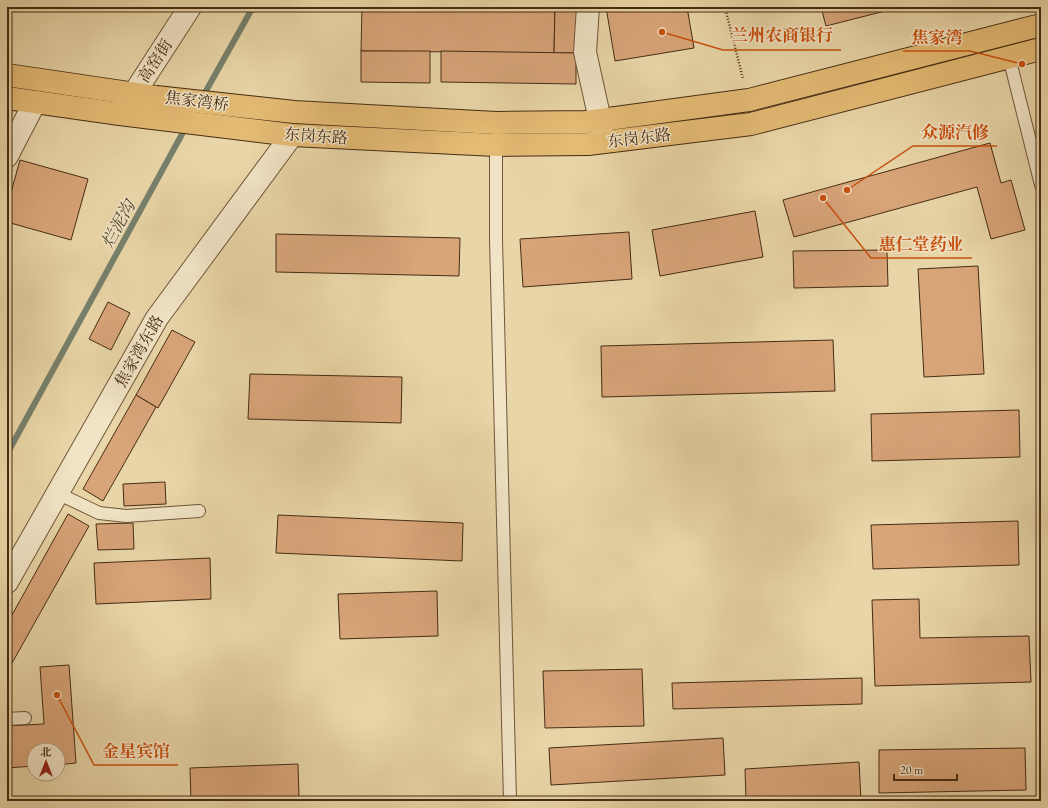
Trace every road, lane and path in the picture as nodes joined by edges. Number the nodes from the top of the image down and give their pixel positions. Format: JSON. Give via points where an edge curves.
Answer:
{"nodes":[{"id":1,"x":190,"y":7,"type":"edge"},
{"id":2,"x":588,"y":7,"type":"edge"},
{"id":3,"x":725,"y":7,"type":"edge"},
{"id":4,"x":1041,"y":25,"type":"edge"},
{"id":5,"x":1041,"y":49,"type":"edge"},
{"id":6,"x":1009,"y":57,"type":"junction"},
{"id":7,"x":7,"y":75,"type":"edge"},
{"id":8,"x":135,"y":92,"type":"junction"},
{"id":9,"x":7,"y":98,"type":"edge"},
{"id":10,"x":748,"y":100,"type":"junction"},
{"id":11,"x":35,"y":102,"type":"junction"},
{"id":12,"x":238,"y":106,"type":"joint"},
{"id":13,"x":120,"y":114,"type":"junction"},
{"id":14,"x":600,"y":120,"type":"junction"},
{"id":15,"x":496,"y":123,"type":"junction"},
{"id":16,"x":228,"y":127,"type":"joint"},
{"id":17,"x":292,"y":135,"type":"junction"},
{"id":18,"x":603,"y":142,"type":"junction"},
{"id":19,"x":496,"y":145,"type":"junction"},
{"id":20,"x":7,"y":156,"type":"edge"},
{"id":21,"x":1041,"y":185,"type":"edge"},
{"id":22,"x":57,"y":493,"type":"junction"},
{"id":23,"x":199,"y":511,"type":"dead end"},
{"id":24,"x":7,"y":582,"type":"edge"},
{"id":25,"x":25,"y":718,"type":"dead end"},
{"id":26,"x":7,"y":719,"type":"edge"},
{"id":27,"x":510,"y":801,"type":"edge"}],
"edges":[{"from":1,"to":8,"type":"street","name":"高窑街"},
{"from":2,"to":14,"type":"street","via":[[585,52]]},
{"from":3,"to":10,"type":"path"},
{"from":4,"to":10,"type":"main road","name":"东岗东路"},
{"from":5,"to":6,"type":"main road","name":"东岗东路"},
{"from":6,"to":18,"type":"main road","name":"东岗东路","via":[[751,124]]},
{"from":6,"to":21,"type":"lane"},
{"from":7,"to":8,"type":"main road"},
{"from":8,"to":12,"type":"main road","name":"焦家湾桥"},
{"from":8,"to":13,"type":"street","name":"高窑街"},
{"from":9,"to":11,"type":"main road"},
{"from":10,"to":14,"type":"main road","name":"东岗东路"},
{"from":11,"to":13,"type":"main road"},
{"from":11,"to":20,"type":"street"},
{"from":12,"to":15,"type":"main road","name":"东岗东路","via":[[294,112]]},
{"from":13,"to":16,"type":"main road","name":"焦家湾桥"},
{"from":14,"to":15,"type":"main road","name":"东岗东路"},
{"from":14,"to":18,"type":"street"},
{"from":15,"to":19,"type":"lane"},
{"from":16,"to":17,"type":"main road","name":"东岗东路"},
{"from":17,"to":19,"type":"main road","name":"东岗东路"},
{"from":17,"to":22,"type":"street","name":"焦家湾东路","via":[[157,318]]},
{"from":18,"to":19,"type":"main road","name":"东岗东路"},
{"from":19,"to":27,"type":"lane","via":[[496,239]]},
{"from":22,"to":23,"type":"lane","via":[[99,513],[126,516]]},
{"from":22,"to":24,"type":"street","name":"焦家湾东路"},
{"from":25,"to":26,"type":"lane"}]}
